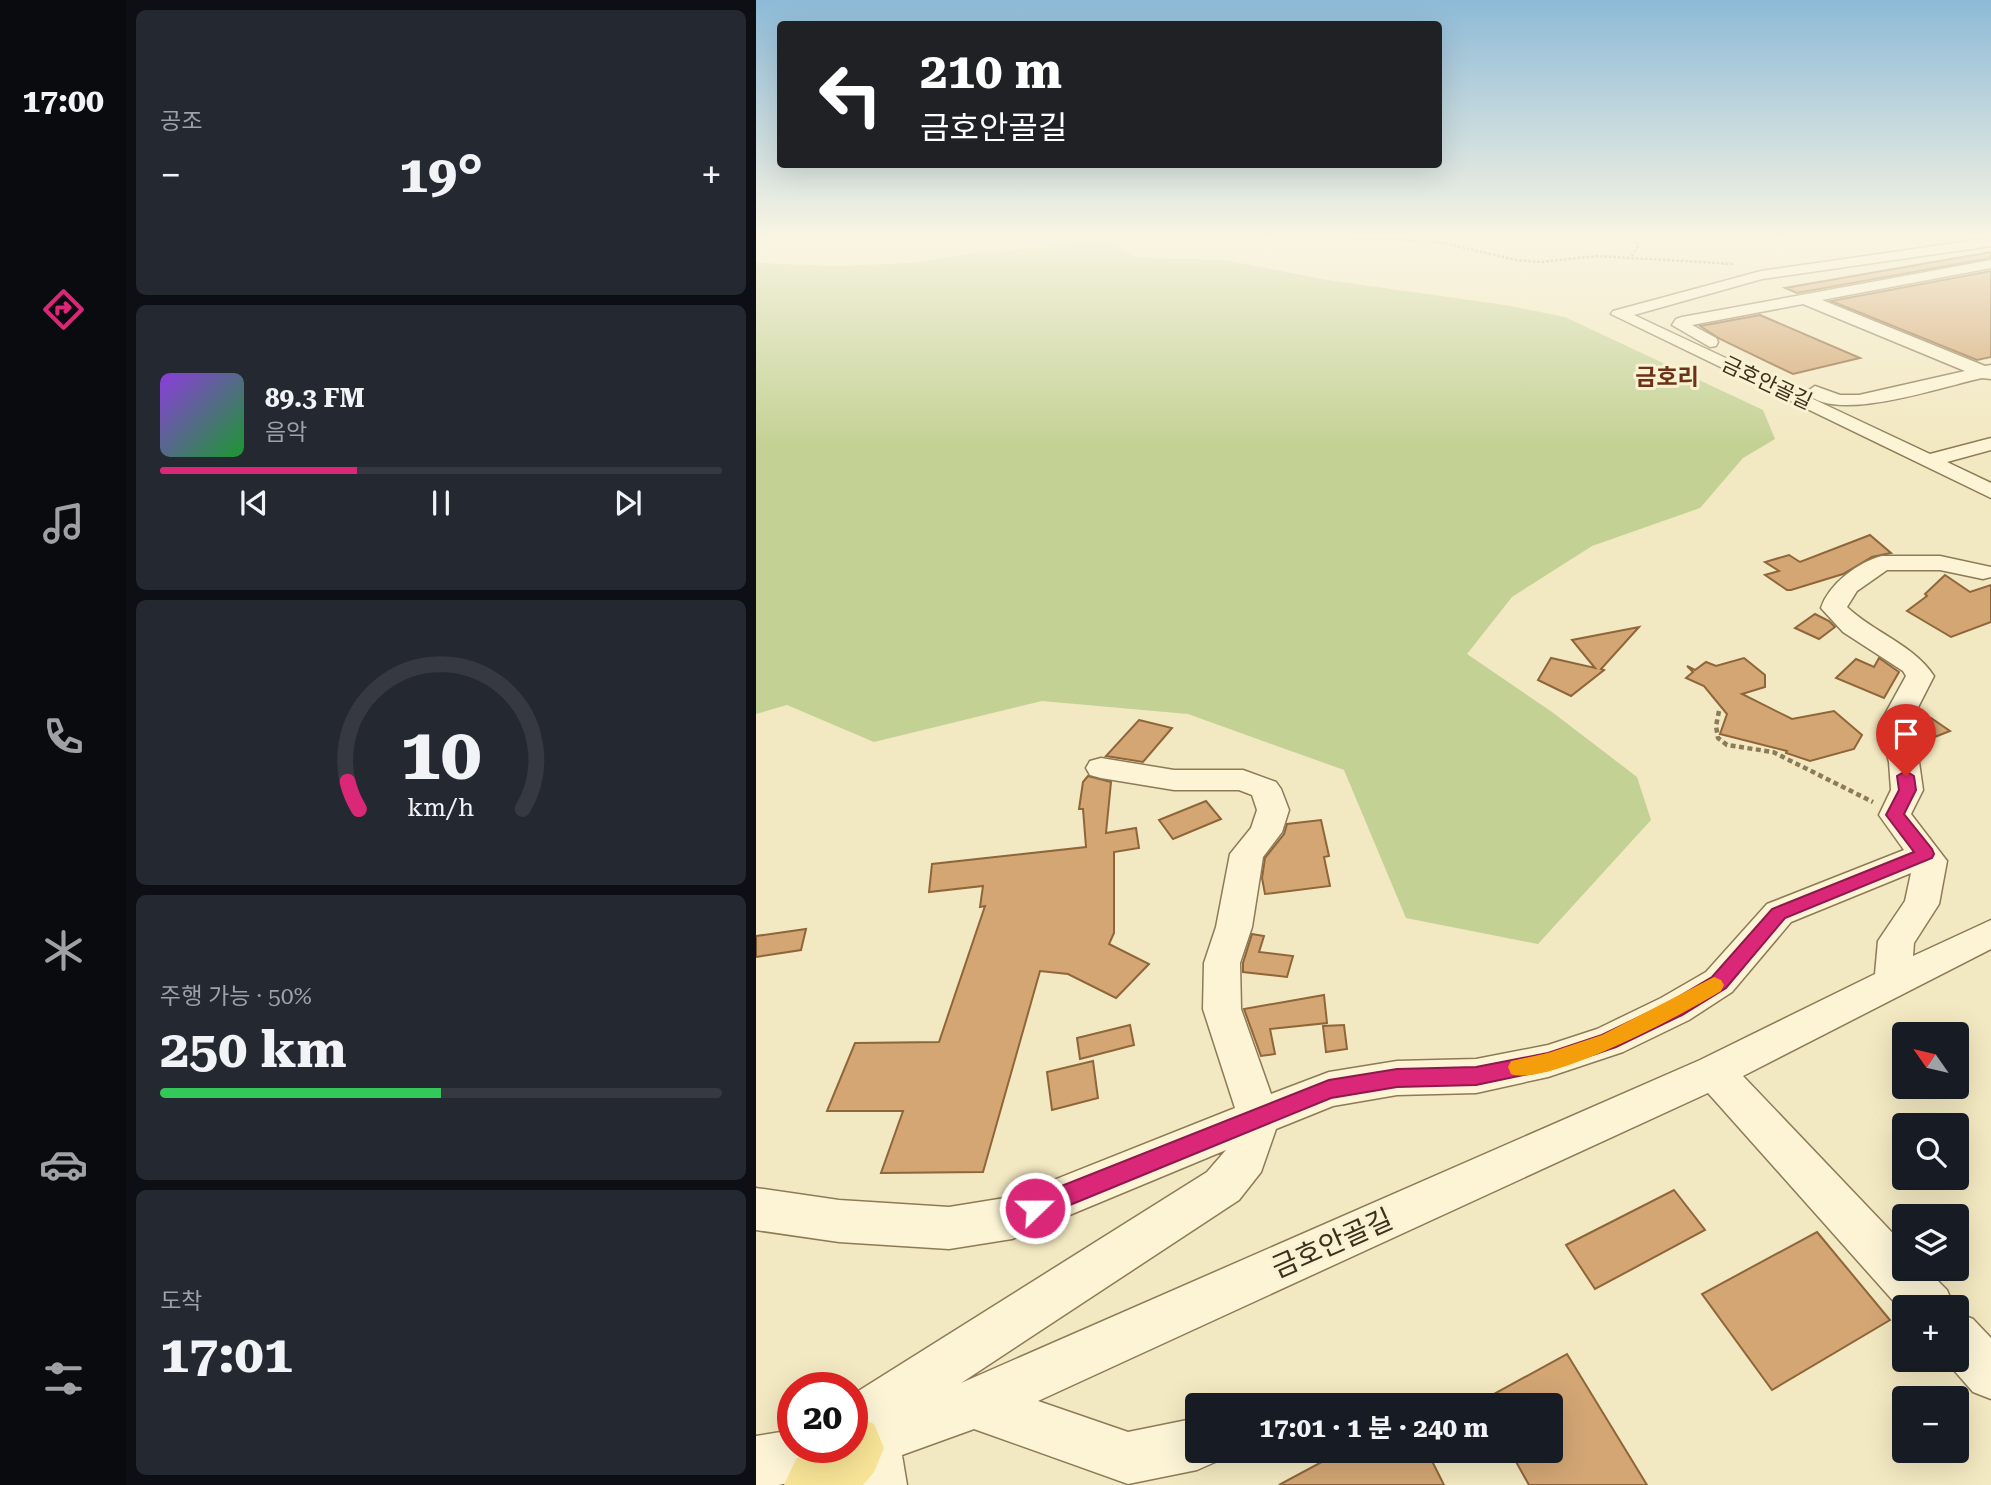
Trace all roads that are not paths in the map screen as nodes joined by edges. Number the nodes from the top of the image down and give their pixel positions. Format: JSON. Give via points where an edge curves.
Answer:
{"nodes":[{"id":1,"x":1643,"y":307,"type":"edge"},
{"id":2,"x":1760,"y":307,"type":"edge"},
{"id":3,"x":1825,"y":307,"type":"edge"},
{"id":4,"x":1989,"y":372,"type":"edge"},
{"id":5,"x":1991,"y":444,"type":"edge"},
{"id":6,"x":1929,"y":461,"type":"junction"},
{"id":7,"x":1991,"y":491,"type":"edge"},
{"id":8,"x":1983,"y":572,"type":"dead end"},
{"id":9,"x":1101,"y":768,"type":"dead end"},
{"id":10,"x":1926,"y":854,"type":"junction"},
{"id":11,"x":1991,"y":933,"type":"edge"},
{"id":12,"x":1893,"y":982,"type":"junction"},
{"id":13,"x":1714,"y":1072,"type":"junction"},
{"id":14,"x":1259,"y":1118,"type":"junction"},
{"id":15,"x":756,"y":1209,"type":"edge"},
{"id":16,"x":1919,"y":1295,"type":"edge"},
{"id":17,"x":1969,"y":1350,"type":"edge"},
{"id":18,"x":1991,"y":1374,"type":"edge"},
{"id":19,"x":974,"y":1404,"type":"junction"},
{"id":20,"x":868,"y":1437,"type":"edge"},
{"id":21,"x":868,"y":1445,"type":"edge"},
{"id":22,"x":1185,"y":1446,"type":"edge"},
{"id":23,"x":777,"y":1460,"type":"edge"},
{"id":24,"x":756,"y":1462,"type":"edge"}],
"edges":[{"from":1,"to":6,"type":"street","name":"금호안골길","via":[[1619,314]]},
{"from":2,"to":4,"type":"street","via":[[1680,325],[1838,401],[1859,401]]},
{"from":3,"to":4,"type":"street"},
{"from":5,"to":6,"type":"street"},
{"from":6,"to":7,"type":"street","name":"금호안골길"},
{"from":8,"to":10,"type":"street","via":[[1940,563],[1882,563],[1848,586],[1834,608],[1914,666],[1920,676],[1894,725],[1907,790],[1895,815]]},
{"from":9,"to":14,"type":"street","via":[[1174,780],[1243,780],[1265,789],[1273,810],[1266,832],[1247,854],[1234,927],[1222,963],[1222,1009]]},
{"from":10,"to":12,"type":"street","via":[[1930,861],[1923,904],[1896,941]]},
{"from":10,"to":14,"type":"street","via":[[1779,914],[1719,982],[1609,1041],[1548,1061],[1476,1076],[1397,1078],[1329,1089]]},
{"from":11,"to":12,"type":"street","name":"금호안골길"},
{"from":12,"to":13,"type":"street","name":"금호안골길"},
{"from":13,"to":16,"type":"street"},
{"from":13,"to":19,"type":"street","name":"금호안골길"},
{"from":14,"to":15,"type":"street","via":[[1012,1218],[949,1228],[839,1221]]},
{"from":14,"to":20,"type":"street","via":[[1246,1158],[1223,1186]]},
{"from":17,"to":18,"type":"street"},
{"from":19,"to":21,"type":"street","name":"금호안골길"},
{"from":19,"to":22,"type":"street","via":[[1128,1458]]},
{"from":23,"to":24,"type":"street","name":"금호안골길"}]}
